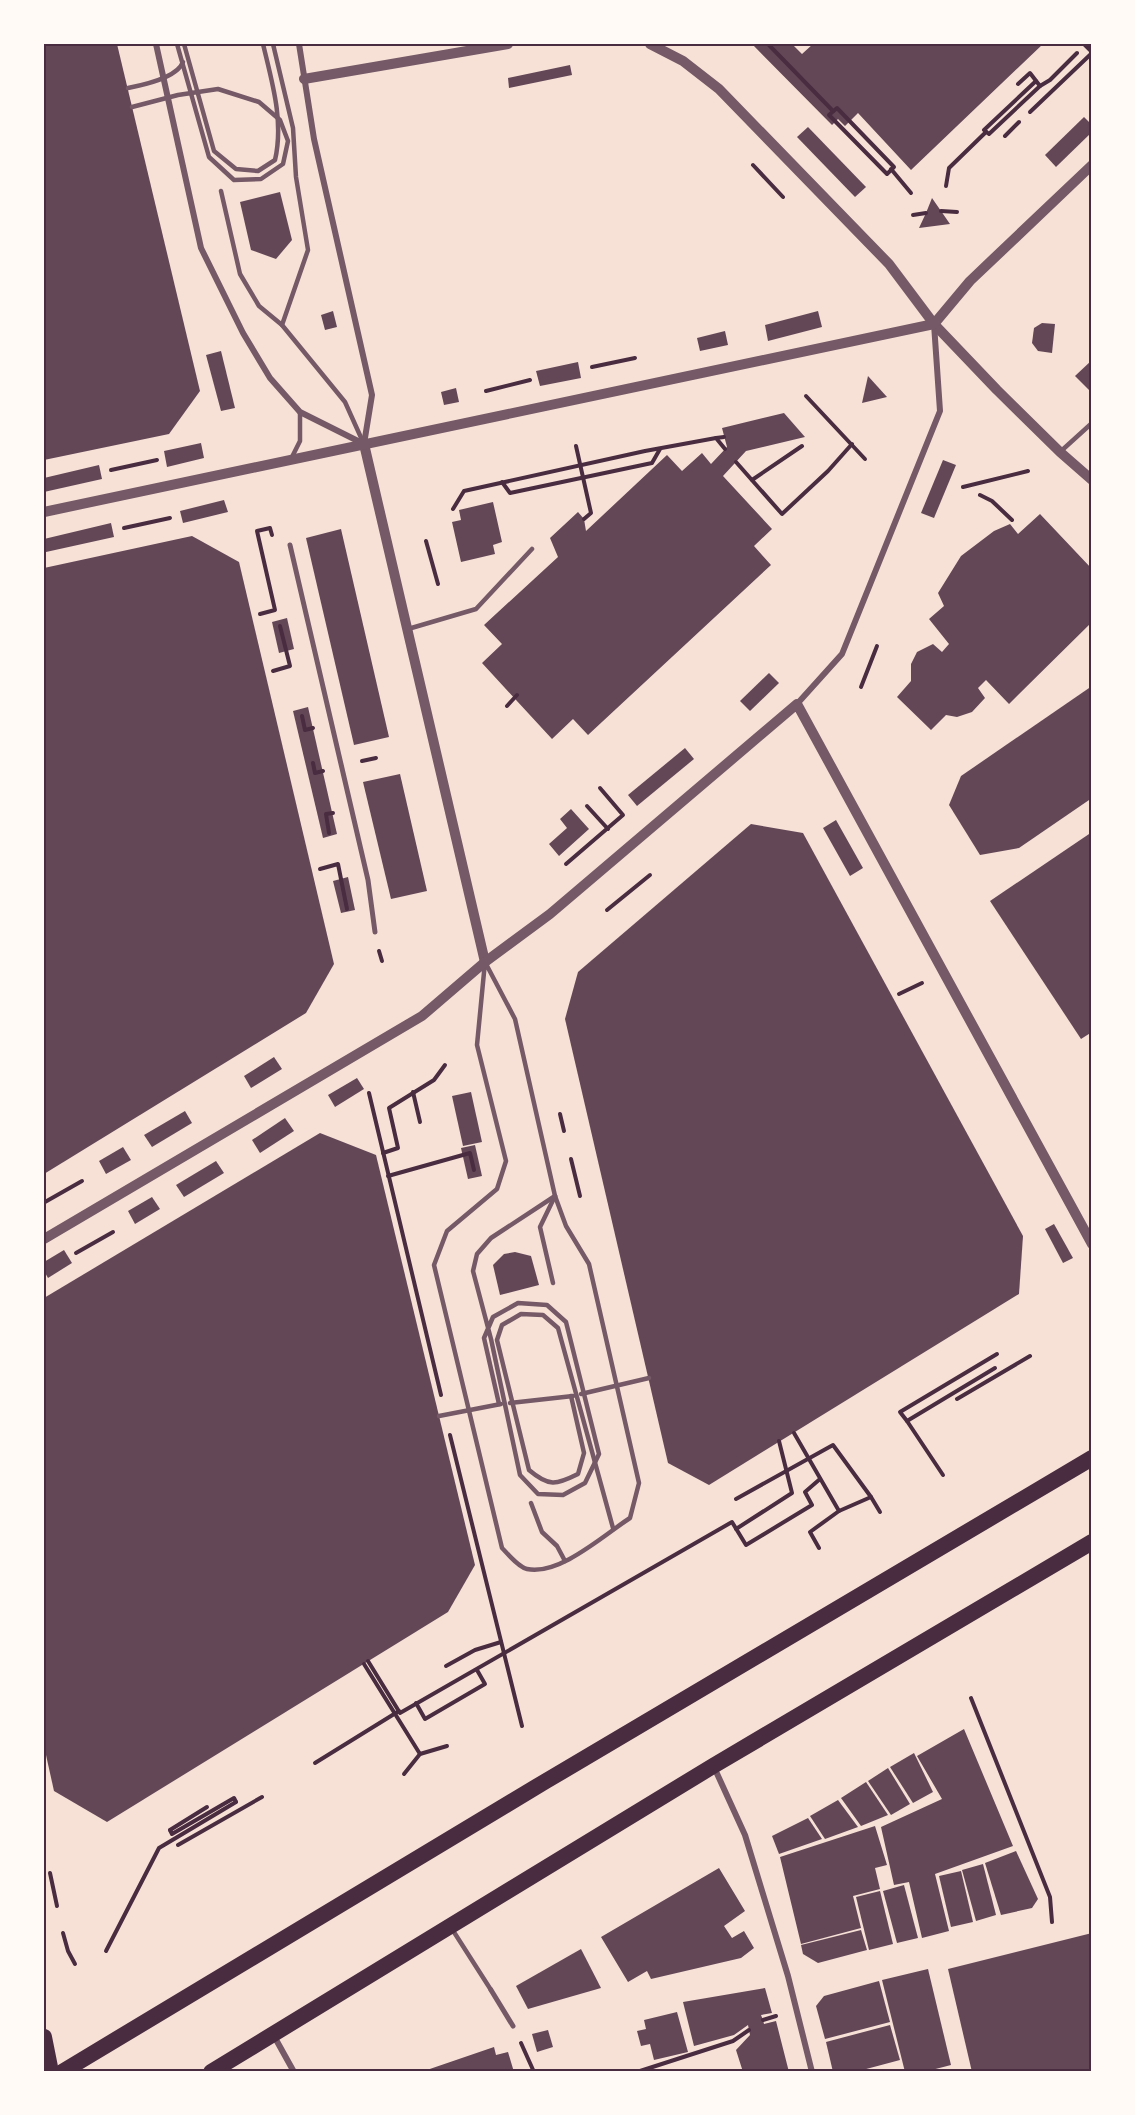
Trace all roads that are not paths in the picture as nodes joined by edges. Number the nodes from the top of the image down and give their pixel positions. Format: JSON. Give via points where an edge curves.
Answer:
{"nodes":[{"id":1,"x":156,"y":44,"type":"edge"},
{"id":2,"x":177,"y":44,"type":"edge"},
{"id":3,"x":184,"y":44,"type":"edge"},
{"id":4,"x":189,"y":44,"type":"edge"},
{"id":5,"x":263,"y":44,"type":"edge"},
{"id":6,"x":273,"y":44,"type":"edge"},
{"id":7,"x":300,"y":44,"type":"edge"},
{"id":8,"x":508,"y":44,"type":"edge"},
{"id":9,"x":650,"y":44,"type":"edge"},
{"id":10,"x":485,"y":46,"type":"edge"},
{"id":11,"x":304,"y":79,"type":"junction"},
{"id":12,"x":128,"y":88,"type":"dead end"},
{"id":13,"x":132,"y":107,"type":"dead end"},
{"id":14,"x":1092,"y":165,"type":"edge"},
{"id":15,"x":221,"y":191,"type":"dead end"},
{"id":16,"x":934,"y":324,"type":"junction"},
{"id":17,"x":282,"y":325,"type":"junction"},
{"id":18,"x":300,"y":412,"type":"junction"},
{"id":19,"x":1092,"y":423,"type":"edge"},
{"id":20,"x":364,"y":444,"type":"junction"},
{"id":21,"x":1060,"y":452,"type":"junction"},
{"id":22,"x":291,"y":459,"type":"junction"},
{"id":23,"x":1092,"y":480,"type":"edge"},
{"id":24,"x":44,"y":513,"type":"edge"},
{"id":25,"x":290,"y":545,"type":"dead end"},
{"id":26,"x":532,"y":549,"type":"dead end"},
{"id":27,"x":408,"y":629,"type":"junction"},
{"id":28,"x":797,"y":704,"type":"junction"},
{"id":29,"x":375,"y":932,"type":"dead end"},
{"id":30,"x":485,"y":962,"type":"junction"},
{"id":31,"x":555,"y":1196,"type":"junction"},
{"id":32,"x":44,"y":1239,"type":"edge"},
{"id":33,"x":1092,"y":1244,"type":"edge"},
{"id":34,"x":553,"y":1283,"type":"dead end"},
{"id":35,"x":649,"y":1378,"type":"dead end"},
{"id":36,"x":570,"y":1396,"type":"junction"},
{"id":37,"x":499,"y":1404,"type":"junction"},
{"id":38,"x":439,"y":1416,"type":"dead end"},
{"id":39,"x":1092,"y":1458,"type":"edge"},
{"id":40,"x":531,"y":1503,"type":"dead end"},
{"id":41,"x":613,"y":1528,"type":"junction"},
{"id":42,"x":1092,"y":1542,"type":"edge"},
{"id":43,"x":565,"y":1561,"type":"junction"},
{"id":44,"x":713,"y":1766,"type":"junction"},
{"id":45,"x":451,"y":1926,"type":"junction"},
{"id":46,"x":491,"y":1990,"type":"joint"},
{"id":47,"x":513,"y":2026,"type":"road end"},
{"id":48,"x":273,"y":2034,"type":"junction"},
{"id":49,"x":44,"y":2037,"type":"edge"},
{"id":50,"x":51,"y":2072,"type":"edge"},
{"id":51,"x":62,"y":2072,"type":"edge"},
{"id":52,"x":211,"y":2072,"type":"edge"},
{"id":53,"x":294,"y":2072,"type":"edge"},
{"id":54,"x":812,"y":2072,"type":"edge"}],
"edges":[{"from":1,"to":18,"type":"street","via":[[201,248],[270,378]]},
{"from":2,"to":13,"type":"lane","via":[[187,77],[190,89],[193,100],[196,111],[199,123],[209,157],[234,180],[261,179],[283,164],[288,141],[280,120],[259,102],[218,89],[198,92],[188,94],[178,95]]},
{"from":3,"to":5,"type":"lane","via":[[214,152],[236,169],[258,171],[275,160],[280,141],[276,98]]},
{"from":4,"to":12,"type":"lane","via":[[181,66],[157,81]]},
{"from":6,"to":17,"type":"lane","via":[[293,128],[296,177],[308,250]]},
{"from":7,"to":11,"type":"street"},
{"from":8,"to":10,"type":"street"},
{"from":9,"to":16,"type":"street","via":[[683,60],[719,89],[890,264]]},
{"from":10,"to":11,"type":"street"},
{"from":11,"to":20,"type":"street","via":[[372,395]]},
{"from":14,"to":16,"type":"street","via":[[970,281]]},
{"from":15,"to":17,"type":"lane","via":[[240,274],[259,306]]},
{"from":16,"to":20,"type":"street"},
{"from":16,"to":21,"type":"street"},
{"from":16,"to":28,"type":"street","via":[[940,411],[842,654]]},
{"from":17,"to":20,"type":"lane","via":[[345,402]]},
{"from":18,"to":20,"type":"street"},
{"from":18,"to":22,"type":"lane","via":[[300,441]]},
{"from":19,"to":21,"type":"lane"},
{"from":20,"to":22,"type":"street"},
{"from":20,"to":27,"type":"street"},
{"from":21,"to":23,"type":"street"},
{"from":22,"to":24,"type":"street"},
{"from":25,"to":29,"type":"street","via":[[368,880]]},
{"from":26,"to":27,"type":"lane","via":[[476,609]]},
{"from":27,"to":30,"type":"street"},
{"from":28,"to":30,"type":"street","via":[[550,914]]},
{"from":28,"to":33,"type":"street"},
{"from":30,"to":31,"type":"lane","via":[[515,1019]]},
{"from":30,"to":32,"type":"street","via":[[422,1016]]},
{"from":30,"to":43,"type":"lane","via":[[477,1045],[506,1161],[497,1189],[447,1232],[434,1265],[502,1548],[525,1569],[546,1569]]},
{"from":31,"to":34,"type":"lane","via":[[540,1227]]},
{"from":31,"to":37,"type":"lane","via":[[491,1238],[477,1254],[473,1270],[491,1339],[520,1475],[538,1494],[563,1495],[585,1483],[599,1454],[566,1322],[547,1305],[518,1303],[493,1317],[488,1327],[484,1338]]},
{"from":31,"to":41,"type":"lane","via":[[566,1226],[589,1264],[639,1483],[630,1518]]},
{"from":35,"to":36,"type":"lane"},
{"from":36,"to":37,"type":"lane"},
{"from":36,"to":41,"type":"lane","via":[[584,1453],[578,1474],[560,1483],[543,1482],[529,1470],[497,1340],[502,1325],[521,1314],[543,1315],[558,1328]]},
{"from":37,"to":38,"type":"lane"},
{"from":39,"to":51,"type":"highway"},
{"from":40,"to":43,"type":"lane","via":[[542,1532],[557,1546]]},
{"from":41,"to":43,"type":"lane"},
{"from":42,"to":44,"type":"highway"},
{"from":44,"to":45,"type":"highway"},
{"from":44,"to":54,"type":"street","via":[[745,1835],[788,1976]]},
{"from":45,"to":46,"type":"lane"},
{"from":45,"to":48,"type":"highway"},
{"from":46,"to":47,"type":"street"},
{"from":48,"to":52,"type":"highway"},
{"from":48,"to":53,"type":"street"},
{"from":49,"to":50,"type":"highway"}]}
